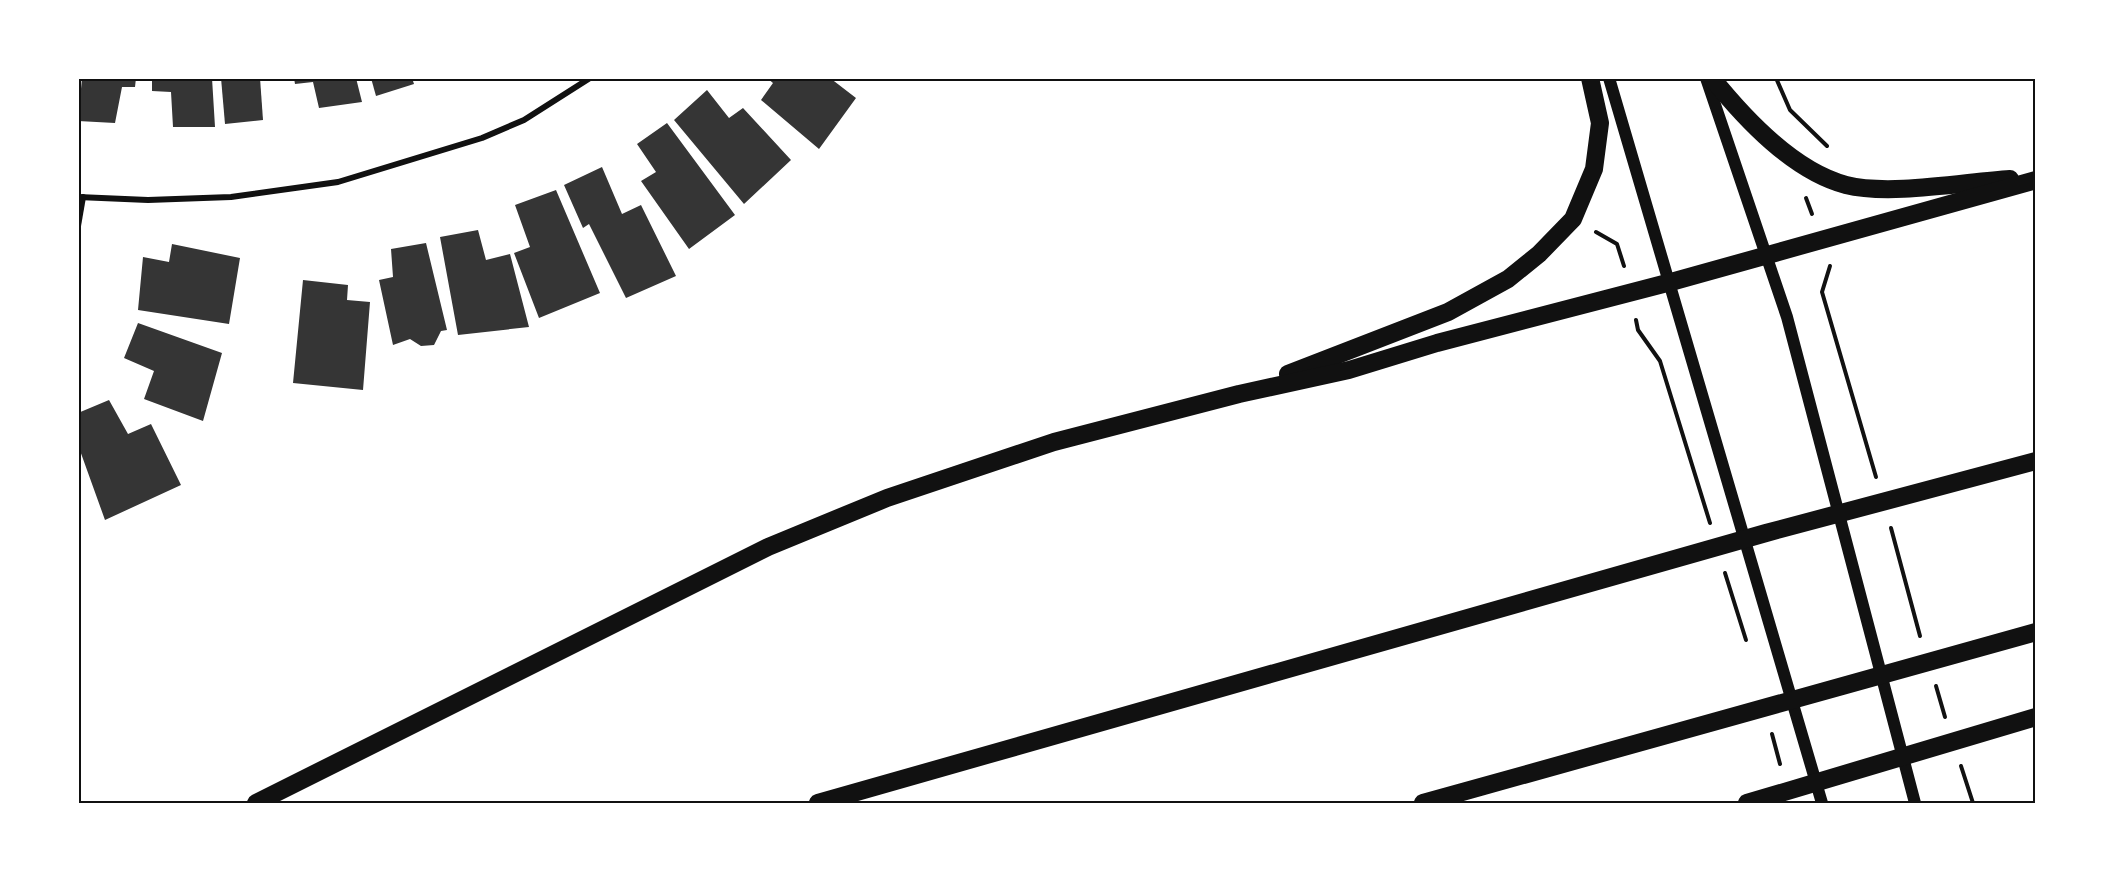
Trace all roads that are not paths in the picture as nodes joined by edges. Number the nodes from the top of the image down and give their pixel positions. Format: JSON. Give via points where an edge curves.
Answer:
{"nodes":[{"id":1,"x":590,"y":78,"type":"edge"},
{"id":2,"x":1590,"y":78,"type":"edge"},
{"id":3,"x":1609,"y":78,"type":"edge"},
{"id":4,"x":1706,"y":78,"type":"edge"},
{"id":5,"x":1712,"y":78,"type":"edge"},
{"id":6,"x":2036,"y":178,"type":"edge"},
{"id":7,"x":81,"y":197,"type":"edge"},
{"id":8,"x":78,"y":226,"type":"edge"},
{"id":9,"x":1766,"y":254,"type":"junction"},
{"id":10,"x":1671,"y":282,"type":"junction"},
{"id":11,"x":1239,"y":394,"type":"junction"},
{"id":12,"x":2036,"y":461,"type":"edge"},
{"id":13,"x":2036,"y":632,"type":"edge"},
{"id":14,"x":2036,"y":717,"type":"edge"},
{"id":15,"x":256,"y":803,"type":"edge"},
{"id":16,"x":818,"y":803,"type":"edge"},
{"id":17,"x":1423,"y":803,"type":"edge"},
{"id":18,"x":1747,"y":803,"type":"edge"},
{"id":19,"x":1822,"y":803,"type":"edge"},
{"id":20,"x":1915,"y":803,"type":"edge"}],
"edges":[{"from":1,"to":7,"type":"street","via":[[524,120],[482,138],[338,182],[231,197]]},
{"from":2,"to":11,"type":"highway","via":[[1600,123],[1594,169],[1573,219],[1539,254],[1508,279],[1448,312]]},
{"from":3,"to":10,"type":"main road"},
{"from":4,"to":9,"type":"main road"},
{"from":5,"to":6,"type":"highway","via":[[1775,147],[1846,185],[1890,188]]},
{"from":6,"to":9,"type":"highway"},
{"from":7,"to":8,"type":"street"},
{"from":9,"to":10,"type":"highway"},
{"from":9,"to":20,"type":"main road","via":[[1787,317]]},
{"from":10,"to":11,"type":"highway","via":[[1349,370]]},
{"from":10,"to":19,"type":"main road"},
{"from":11,"to":15,"type":"highway","via":[[1043,446],[887,498],[768,547]]},
{"from":12,"to":16,"type":"highway","via":[[1766,533]]},
{"from":13,"to":17,"type":"highway"},
{"from":14,"to":18,"type":"highway"}]}
